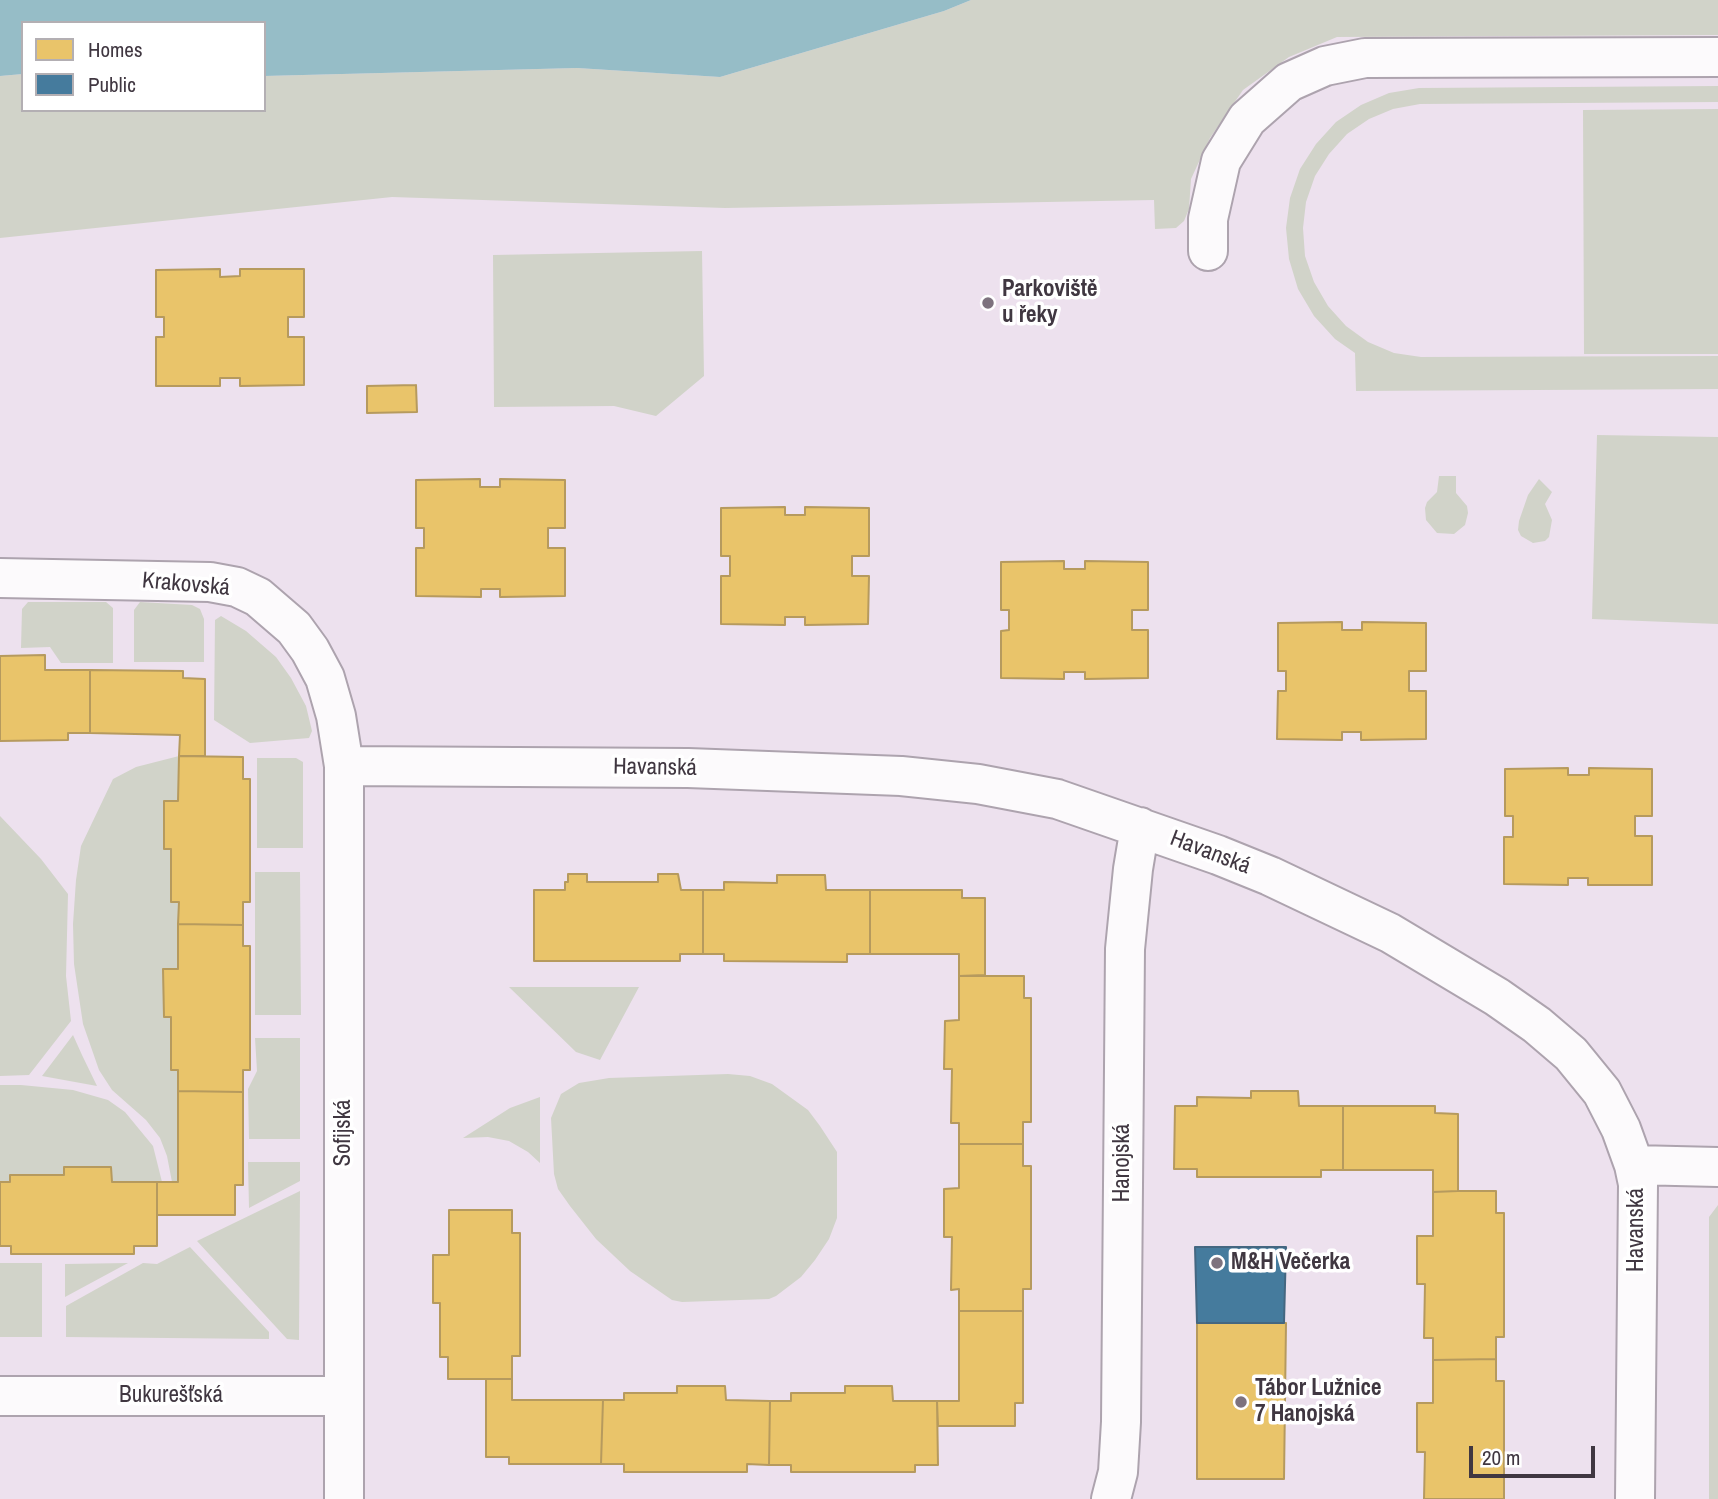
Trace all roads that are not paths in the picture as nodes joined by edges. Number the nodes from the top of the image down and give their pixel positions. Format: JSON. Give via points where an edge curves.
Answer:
{"nodes":[{"id":1,"x":1718,"y":57,"type":"edge"},
{"id":2,"x":1208,"y":251,"type":"dead end"},
{"id":3,"x":0,"y":578,"type":"edge"},
{"id":4,"x":344,"y":766,"type":"junction"},
{"id":5,"x":1140,"y":827,"type":"junction"},
{"id":6,"x":1634,"y":1165,"type":"junction"},
{"id":7,"x":1718,"y":1167,"type":"edge"},
{"id":8,"x":0,"y":1396,"type":"edge"},
{"id":9,"x":342,"y":1396,"type":"junction"},
{"id":10,"x":344,"y":1499,"type":"edge"},
{"id":11,"x":1111,"y":1499,"type":"edge"},
{"id":12,"x":1635,"y":1499,"type":"edge"}],
"edges":[{"from":1,"to":2,"type":"street","via":[[1365,58],[1325,66],[1289,82],[1247,119],[1221,161],[1208,219]]},
{"from":3,"to":4,"type":"street","name":"Krakovská","via":[[210,582],[258,597],[294,628],[325,678]]},
{"from":4,"to":5,"type":"street","name":"Havanská","via":[[688,768],[901,776],[1057,799]]},
{"from":4,"to":9,"type":"street","name":"Sofijská"},
{"from":5,"to":6,"type":"street","name":"Havanská","via":[[1270,876],[1390,933],[1538,1025],[1571,1054],[1602,1092]]},
{"from":5,"to":11,"type":"street","name":"Hanojská","via":[[1125,949],[1121,1409],[1118,1472]]},
{"from":6,"to":7,"type":"street"},
{"from":6,"to":12,"type":"street","name":"Havanská","via":[[1638,1184]]},
{"from":8,"to":9,"type":"street","name":"Bukurešťská"},
{"from":9,"to":10,"type":"street","name":"Sofijská"}]}
